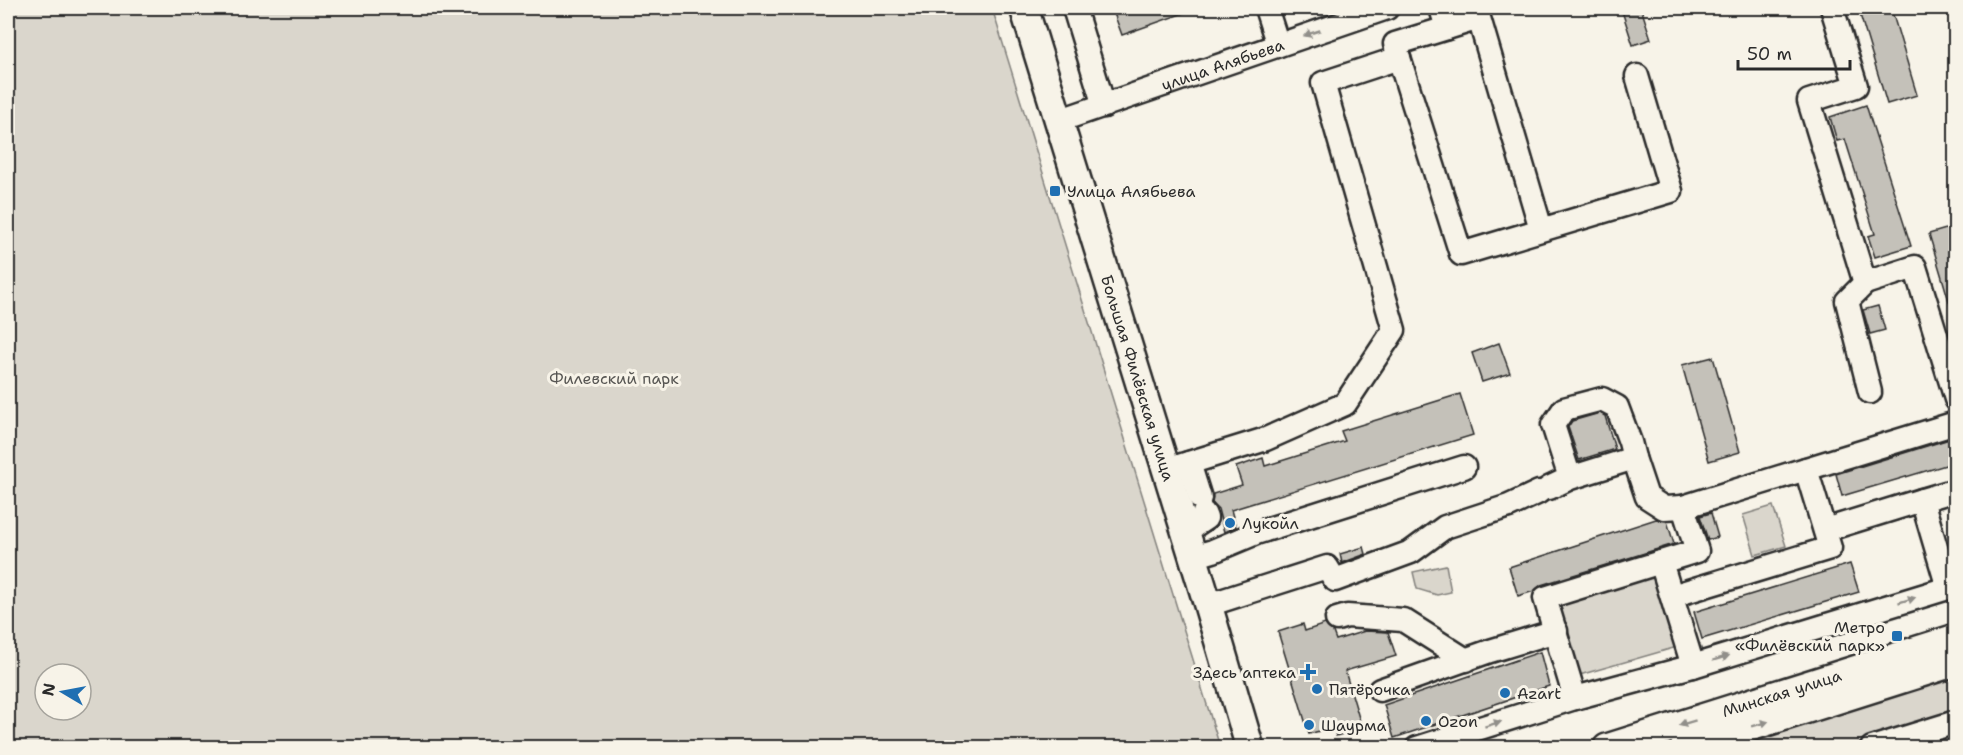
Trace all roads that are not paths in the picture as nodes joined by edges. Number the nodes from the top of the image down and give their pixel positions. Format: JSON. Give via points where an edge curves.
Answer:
{"nodes":[{"id":1,"x":1024,"y":8,"type":"edge"},
{"id":2,"x":1074,"y":8,"type":"edge"},
{"id":3,"x":1266,"y":8,"type":"edge"},
{"id":4,"x":1387,"y":8,"type":"edge"},
{"id":5,"x":1832,"y":8,"type":"edge"},
{"id":6,"x":1444,"y":18,"type":"edge"},
{"id":7,"x":1278,"y":45,"type":"junction"},
{"id":8,"x":1399,"y":58,"type":"junction"},
{"id":9,"x":1637,"y":76,"type":"dead end"},
{"id":10,"x":1104,"y":105,"type":"junction"},
{"id":11,"x":1058,"y":122,"type":"junction"},
{"id":12,"x":1542,"y":229,"type":"junction"},
{"id":13,"x":1865,"y":283,"type":"junction"},
{"id":14,"x":1870,"y":392,"type":"dead end"},
{"id":15,"x":1956,"y":399,"type":"edge"},
{"id":16,"x":1956,"y":423,"type":"edge"},
{"id":17,"x":1634,"y":458,"type":"junction"},
{"id":18,"x":1178,"y":466,"type":"junction"},
{"id":19,"x":1464,"y":467,"type":"dead end"},
{"id":20,"x":1806,"y":469,"type":"junction"},
{"id":21,"x":1570,"y":478,"type":"junction"},
{"id":22,"x":1956,"y":490,"type":"edge"},
{"id":23,"x":1922,"y":500,"type":"junction"},
{"id":24,"x":1683,"y":507,"type":"junction"},
{"id":25,"x":1825,"y":530,"type":"junction"},
{"id":26,"x":1189,"y":544,"type":"junction"},
{"id":27,"x":1661,"y":562,"type":"junction"},
{"id":28,"x":1952,"y":586,"type":"edge"},
{"id":29,"x":1672,"y":596,"type":"junction"},
{"id":30,"x":1208,"y":605,"type":"junction"},
{"id":31,"x":1337,"y":619,"type":"dead end"},
{"id":32,"x":1556,"y":631,"type":"junction"},
{"id":33,"x":1956,"y":638,"type":"edge"},
{"id":34,"x":1466,"y":660,"type":"junction"},
{"id":35,"x":1956,"y":662,"type":"edge"},
{"id":36,"x":1693,"y":666,"type":"junction"},
{"id":37,"x":1380,"y":690,"type":"dead end"},
{"id":38,"x":1575,"y":698,"type":"junction"},
{"id":39,"x":1956,"y":722,"type":"edge"},
{"id":40,"x":1250,"y":747,"type":"edge"},
{"id":41,"x":1417,"y":747,"type":"edge"},
{"id":42,"x":1607,"y":747,"type":"edge"},
{"id":43,"x":1684,"y":747,"type":"edge"},
{"id":44,"x":1872,"y":747,"type":"edge"}],
"edges":[{"from":1,"to":11,"type":"main road","name":"Большая Филёвская улица"},
{"from":2,"to":10,"type":"street"},
{"from":3,"to":7,"type":"street"},
{"from":4,"to":7,"type":"street","name":"улица Алябьева","one_way":true},
{"from":5,"to":13,"type":"street","via":[[1856,86],[1809,101]]},
{"from":6,"to":8,"type":"street","via":[[1395,44]]},
{"from":6,"to":12,"type":"street","via":[[1479,18]]},
{"from":7,"to":10,"type":"street","name":"улица Алябьева"},
{"from":8,"to":12,"type":"street","via":[[1461,254]]},
{"from":8,"to":18,"type":"street","via":[[1323,83],[1394,330],[1345,404],[1266,439]]},
{"from":9,"to":12,"type":"street","via":[[1671,191]]},
{"from":10,"to":11,"type":"street","name":"улица Алябьева"},
{"from":11,"to":18,"type":"main road","name":"Большая Филёвская улица"},
{"from":13,"to":14,"type":"street","via":[[1848,301]]},
{"from":13,"to":15,"type":"street","via":[[1915,267],[1921,322]]},
{"from":16,"to":20,"type":"street"},
{"from":17,"to":21,"type":"street"},
{"from":17,"to":21,"type":"street","via":[[1617,407],[1602,399],[1564,409],[1553,425]]},
{"from":17,"to":24,"type":"street","via":[[1647,497],[1664,508]]},
{"from":18,"to":26,"type":"main road","name":"Большая Филёвская улица"},
{"from":18,"to":26,"type":"street","via":[[1206,518]]},
{"from":19,"to":26,"type":"street","via":[[1256,533],[1213,551]]},
{"from":20,"to":24,"type":"street"},
{"from":20,"to":25,"type":"street"},
{"from":21,"to":30,"type":"street","via":[[1509,506],[1445,527],[1411,552],[1335,580],[1327,567]]},
{"from":22,"to":23,"type":"street"},
{"from":23,"to":25,"type":"street"},
{"from":23,"to":28,"type":"street"},
{"from":24,"to":27,"type":"street","via":[[1697,551]]},
{"from":25,"to":29,"type":"street","via":[[1830,548]]},
{"from":26,"to":30,"type":"main road","name":"Большая Филёвская улица"},
{"from":27,"to":29,"type":"street"},
{"from":27,"to":32,"type":"street","via":[[1545,598]]},
{"from":36,"to":28,"type":"street","one_way":true},
{"from":29,"to":36,"type":"street"},
{"from":30,"to":40,"type":"main road","name":"Большая Филёвская улица"},
{"from":31,"to":34,"type":"street","via":[[1347,616],[1403,620]]},
{"from":32,"to":34,"type":"street"},
{"from":32,"to":38,"type":"street"},
{"from":33,"to":42,"type":"main road","name":"Минская улица","one_way":true},
{"from":34,"to":37,"type":"street"},
{"from":43,"to":35,"type":"main road","name":"Минская улица","one_way":true},
{"from":36,"to":38,"type":"street"},
{"from":41,"to":38,"type":"street","one_way":true},
{"from":39,"to":44,"type":"street"}]}
